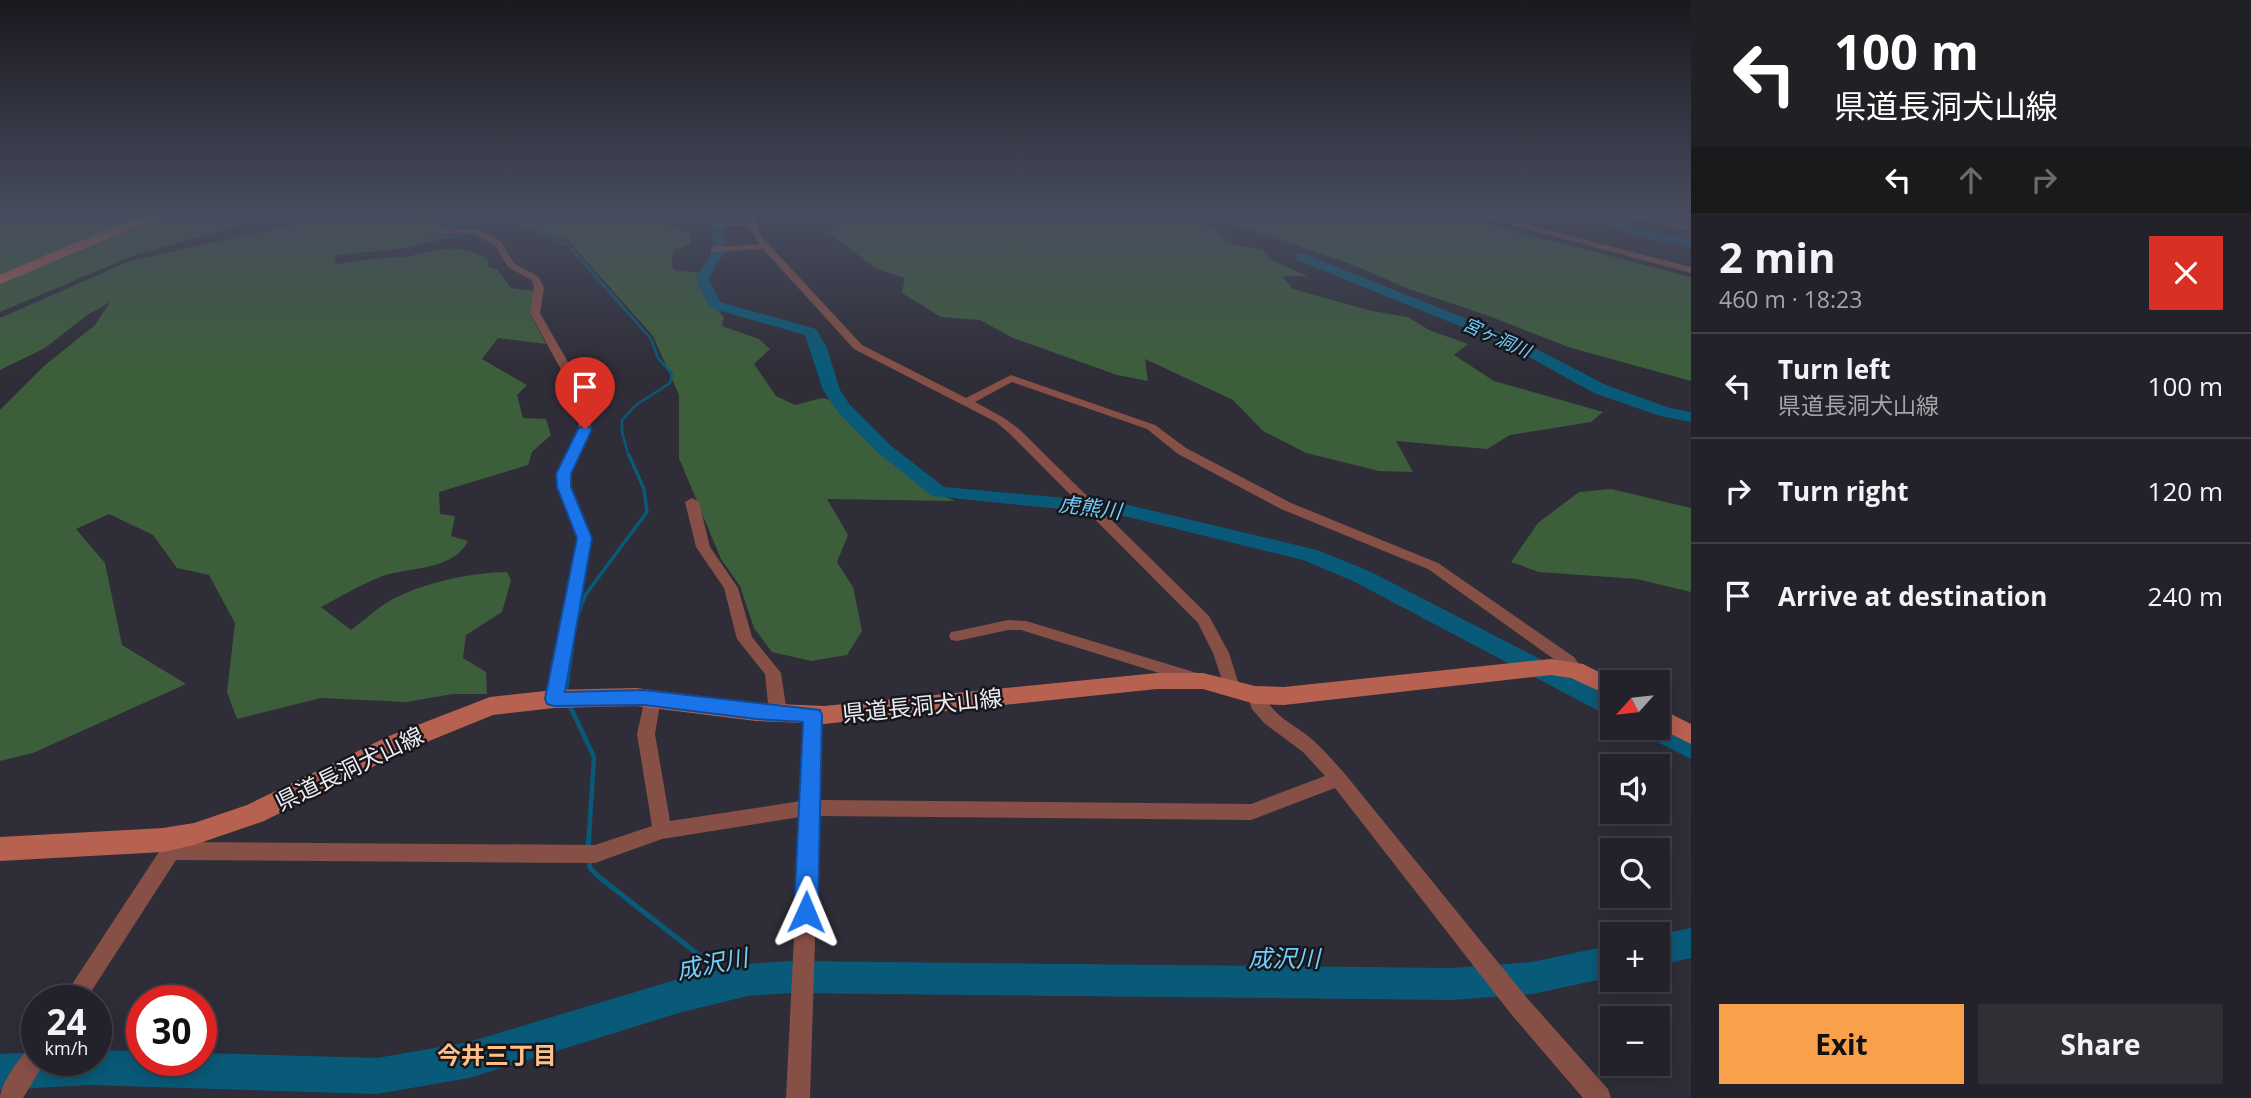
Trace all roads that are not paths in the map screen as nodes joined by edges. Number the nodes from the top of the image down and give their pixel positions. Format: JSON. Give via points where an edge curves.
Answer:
{"nodes":[{"id":1,"x":32,"y":266,"type":"edge"},
{"id":2,"x":513,"y":266,"type":"edge"},
{"id":3,"x":783,"y":266,"type":"edge"},
{"id":4,"x":0,"y":280,"type":"edge"},
{"id":5,"x":967,"y":402,"type":"junction"},
{"id":6,"x":692,"y":502,"type":"dead end"},
{"id":7,"x":957,"y":636,"type":"dead end"},
{"id":8,"x":1575,"y":670,"type":"junction"},
{"id":9,"x":1203,"y":681,"type":"junction"},
{"id":10,"x":1600,"y":683,"type":"edge"},
{"id":11,"x":1232,"y":688,"type":"junction"},
{"id":12,"x":1255,"y":695,"type":"junction"},
{"id":13,"x":564,"y":698,"type":"junction"},
{"id":14,"x":653,"y":698,"type":"junction"},
{"id":15,"x":778,"y":713,"type":"junction"},
{"id":16,"x":813,"y":715,"type":"junction"},
{"id":17,"x":1670,"y":723,"type":"edge"},
{"id":18,"x":1691,"y":735,"type":"edge"},
{"id":19,"x":1339,"y":779,"type":"junction"},
{"id":20,"x":808,"y":808,"type":"junction"},
{"id":21,"x":662,"y":831,"type":"junction"},
{"id":22,"x":175,"y":844,"type":"junction"},
{"id":23,"x":0,"y":849,"type":"edge"},
{"id":24,"x":82,"y":985,"type":"edge"},
{"id":25,"x":23,"y":1076,"type":"edge"},
{"id":26,"x":13,"y":1092,"type":"edge"},
{"id":27,"x":797,"y":1098,"type":"edge"},
{"id":28,"x":1599,"y":1098,"type":"edge"}],
"edges":[{"from":1,"to":4,"type":"main road"},
{"from":2,"to":13,"type":"street","via":[[536,279],[535,313],[583,399],[585,429],[563,483],[584,538]]},
{"from":3,"to":5,"type":"street","via":[[858,347]]},
{"from":5,"to":8,"type":"street","via":[[1011,378],[1151,427],[1182,451],[1286,506],[1433,566]]},
{"from":5,"to":11,"type":"street","via":[[1016,432],[1204,620]]},
{"from":6,"to":15,"type":"street","via":[[703,547],[731,588],[745,639],[773,673]]},
{"from":7,"to":9,"type":"street","via":[[1021,625]]},
{"from":8,"to":10,"type":"main road","name":"県道長洞犬山線"},
{"from":8,"to":12,"type":"main road","name":"県道長洞犬山線","via":[[1534,668],[1284,696]]},
{"from":9,"to":11,"type":"main road","name":"県道長洞犬山線"},
{"from":9,"to":16,"type":"main road","name":"県道長洞犬山線","via":[[1136,682]]},
{"from":11,"to":12,"type":"main road","name":"県道長洞犬山線"},
{"from":12,"to":19,"type":"street","via":[[1266,717],[1308,746]]},
{"from":13,"to":14,"type":"main road","name":"県道長洞犬山線"},
{"from":13,"to":22,"type":"main road","name":"県道長洞犬山線","via":[[480,709],[398,743],[255,813]]},
{"from":14,"to":15,"type":"main road","name":"県道長洞犬山線"},
{"from":14,"to":21,"type":"street","via":[[646,734]]},
{"from":15,"to":16,"type":"main road","name":"県道長洞犬山線"},
{"from":16,"to":20,"type":"street"},
{"from":17,"to":18,"type":"main road"},
{"from":19,"to":20,"type":"street","via":[[1251,812]]},
{"from":19,"to":28,"type":"street","via":[[1519,1006]]},
{"from":20,"to":21,"type":"street"},
{"from":20,"to":27,"type":"street"},
{"from":21,"to":22,"type":"street","via":[[585,854]]},
{"from":22,"to":23,"type":"main road","name":"県道長洞犬山線"},
{"from":22,"to":24,"type":"street"},
{"from":25,"to":26,"type":"street"}]}
